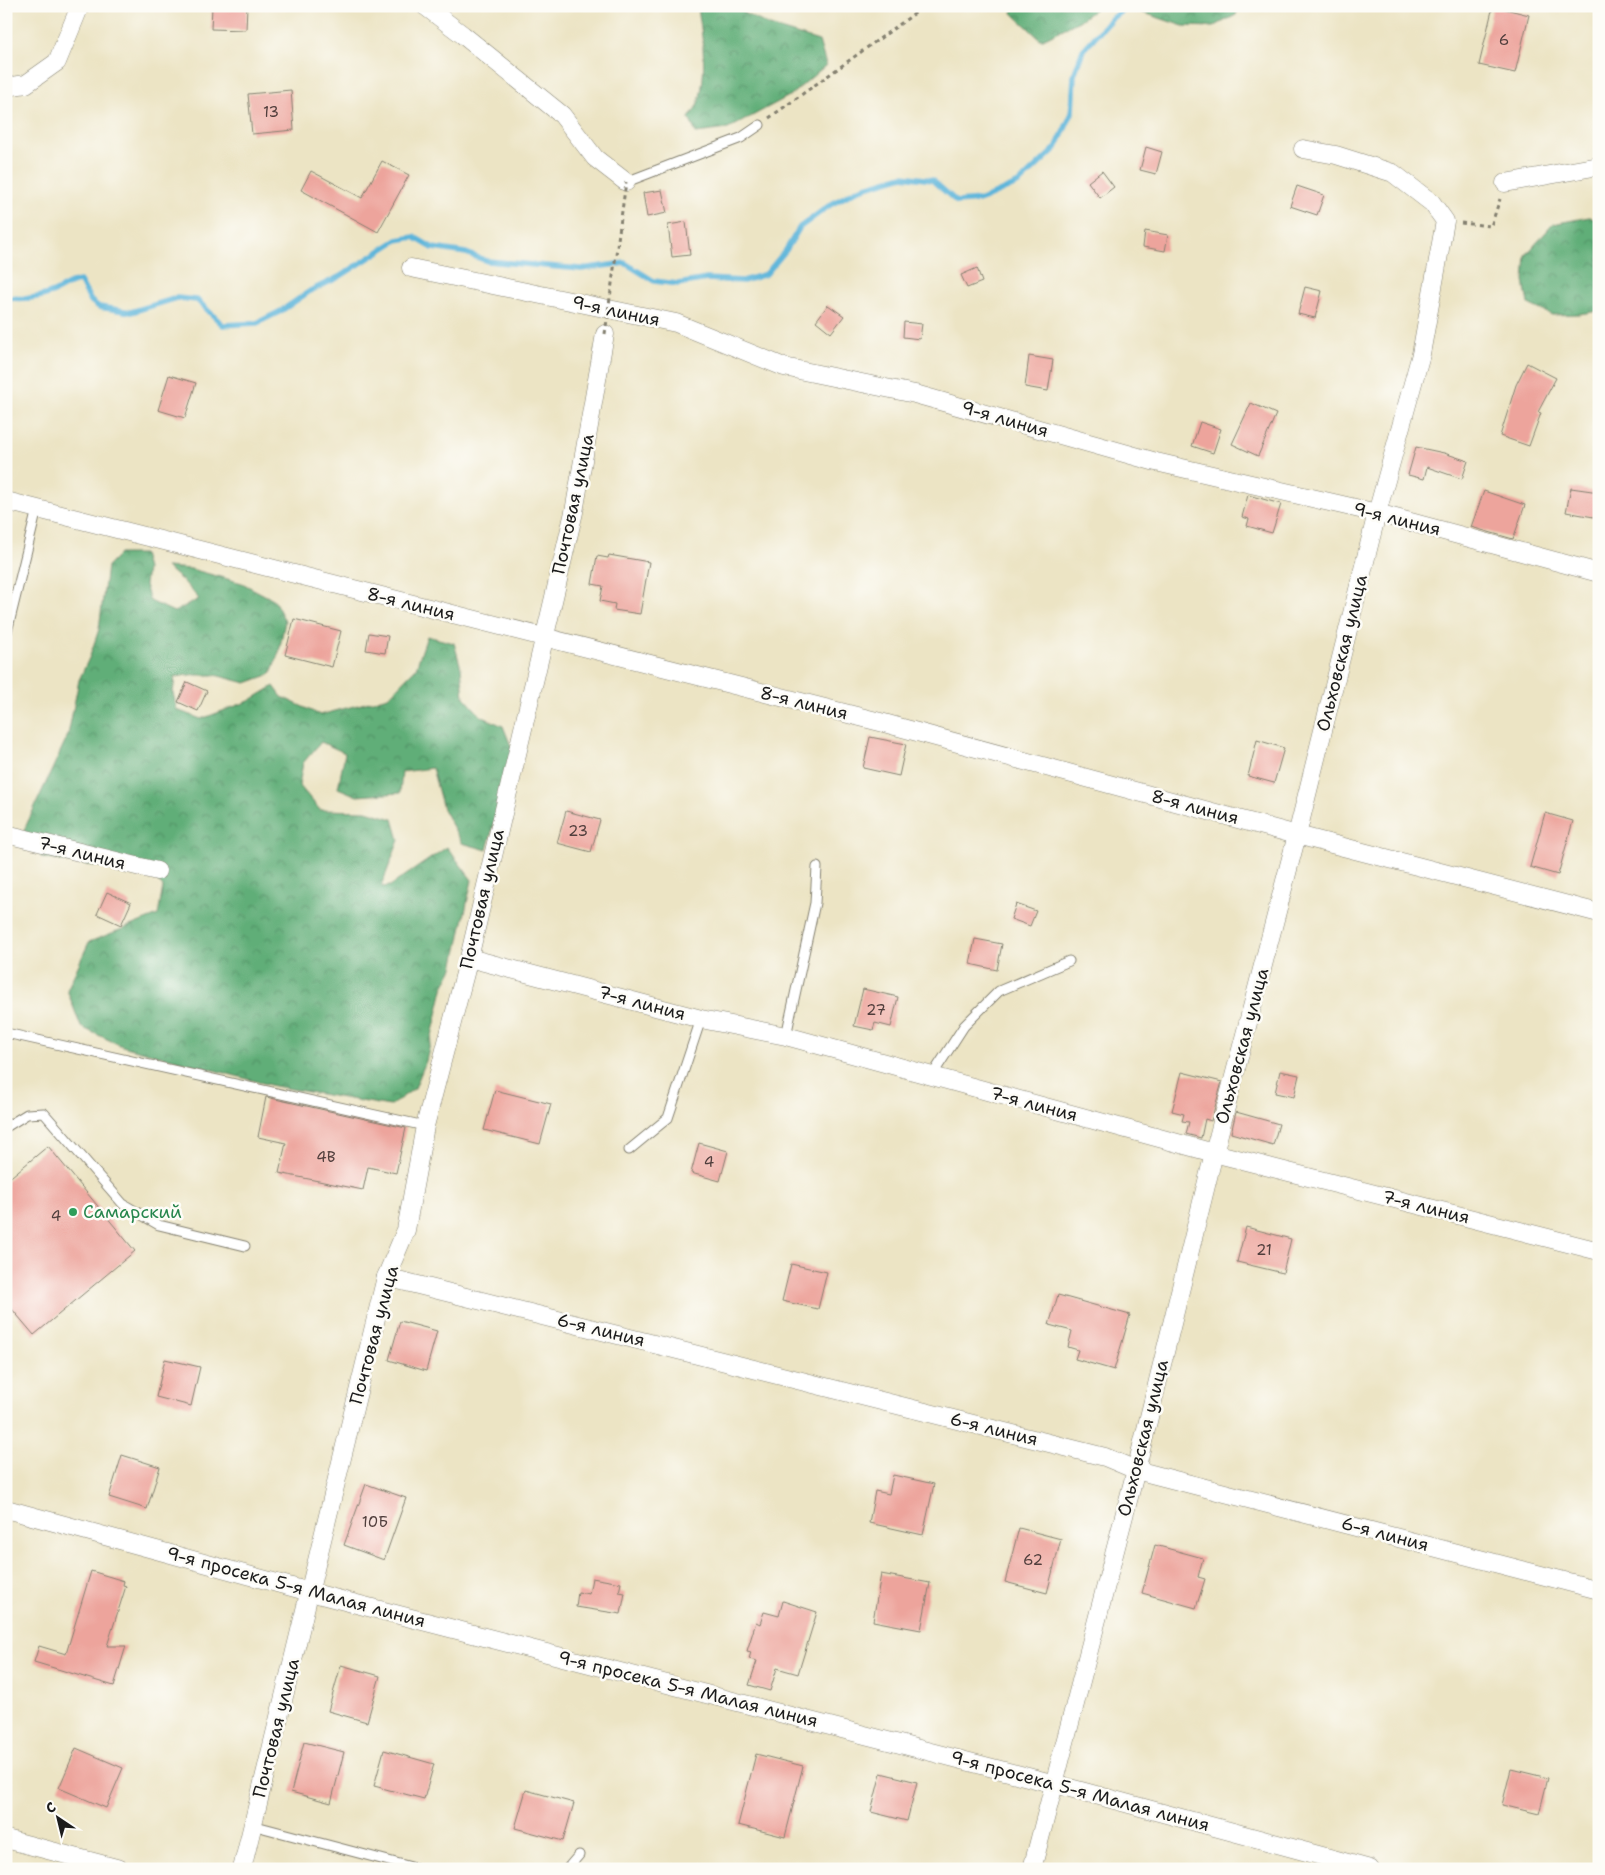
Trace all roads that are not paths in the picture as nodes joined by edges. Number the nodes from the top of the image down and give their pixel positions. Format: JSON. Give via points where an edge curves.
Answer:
{"nodes":[{"id":1,"x":80,"y":6,"type":"edge"},
{"id":2,"x":425,"y":6,"type":"edge"},
{"id":3,"x":6,"y":87,"type":"edge"},
{"id":4,"x":760,"y":125,"type":"road end"},
{"id":5,"x":1303,"y":149,"type":"dead end"},
{"id":6,"x":1599,"y":166,"type":"edge"},
{"id":7,"x":626,"y":182,"type":"joint"},
{"id":8,"x":1504,"y":187,"type":"road end"},
{"id":9,"x":411,"y":268,"type":"dead end"},
{"id":10,"x":605,"y":334,"type":"road end"},
{"id":11,"x":6,"y":501,"type":"edge"},
{"id":12,"x":36,"y":509,"type":"junction"},
{"id":13,"x":1377,"y":513,"type":"junction"},
{"id":14,"x":1599,"y":573,"type":"edge"},
{"id":15,"x":6,"y":636,"type":"edge"},
{"id":16,"x":543,"y":637,"type":"junction"},
{"id":17,"x":6,"y":834,"type":"edge"},
{"id":18,"x":1297,"y":835,"type":"junction"},
{"id":19,"x":817,"y":867,"type":"dead end"},
{"id":20,"x":157,"y":871,"type":"dead end"},
{"id":21,"x":1599,"y":913,"type":"edge"},
{"id":22,"x":469,"y":958,"type":"junction"},
{"id":23,"x":1069,"y":961,"type":"dead end"},
{"id":24,"x":701,"y":1018,"type":"junction"},
{"id":25,"x":6,"y":1033,"type":"edge"},
{"id":26,"x":786,"y":1036,"type":"junction"},
{"id":27,"x":931,"y":1077,"type":"junction"},
{"id":28,"x":425,"y":1126,"type":"junction"},
{"id":29,"x":6,"y":1127,"type":"edge"},
{"id":30,"x":629,"y":1150,"type":"dead end"},
{"id":31,"x":1214,"y":1152,"type":"junction"},
{"id":32,"x":246,"y":1246,"type":"dead end"},
{"id":33,"x":1599,"y":1251,"type":"edge"},
{"id":34,"x":386,"y":1276,"type":"junction"},
{"id":35,"x":1136,"y":1470,"type":"junction"},
{"id":36,"x":6,"y":1509,"type":"edge"},
{"id":37,"x":1599,"y":1590,"type":"edge"},
{"id":38,"x":310,"y":1592,"type":"junction"},
{"id":39,"x":1054,"y":1784,"type":"junction"},
{"id":40,"x":252,"y":1825,"type":"junction"},
{"id":41,"x":6,"y":1839,"type":"edge"},
{"id":42,"x":579,"y":1855,"type":"dead end"},
{"id":43,"x":120,"y":1869,"type":"edge"},
{"id":44,"x":242,"y":1869,"type":"edge"},
{"id":45,"x":420,"y":1869,"type":"edge"},
{"id":46,"x":567,"y":1869,"type":"edge"},
{"id":47,"x":1032,"y":1869,"type":"edge"},
{"id":48,"x":1370,"y":1869,"type":"edge"}],
"edges":[{"from":1,"to":3,"type":"street","via":[[57,62],[26,84]]},
{"from":2,"to":7,"type":"street","via":[[562,115],[595,158]]},
{"from":4,"to":7,"type":"lane","via":[[741,138]]},
{"from":5,"to":13,"type":"street","name":"Ольховская улица","via":[[1336,155],[1393,173],[1432,203],[1445,221],[1420,354]]},
{"from":6,"to":8,"type":"street"},
{"from":9,"to":13,"type":"street","name":"9-я линия","via":[[676,323],[784,366],[915,394],[1156,462]]},
{"from":10,"to":16,"type":"street","name":"Почтовая улица","via":[[574,512]]},
{"from":11,"to":12,"type":"street","name":"8-я линия"},
{"from":12,"to":15,"type":"lane"},
{"from":12,"to":16,"type":"street","name":"8-я линия"},
{"from":13,"to":14,"type":"street","name":"9-я линия"},
{"from":13,"to":18,"type":"street","name":"Ольховская улица"},
{"from":16,"to":18,"type":"street","name":"8-я линия","via":[[894,725]]},
{"from":16,"to":22,"type":"street","name":"Почтовая улица"},
{"from":17,"to":20,"type":"street","name":"7-я линия"},
{"from":18,"to":21,"type":"street","name":"8-я линия"},
{"from":18,"to":31,"type":"street","name":"Ольховская улица"},
{"from":19,"to":26,"type":"lane","via":[[815,903]]},
{"from":22,"to":24,"type":"street","name":"7-я линия"},
{"from":22,"to":28,"type":"street","name":"Почтовая улица"},
{"from":23,"to":27,"type":"lane","via":[[999,991],[964,1026]]},
{"from":24,"to":26,"type":"street","name":"7-я линия"},
{"from":24,"to":30,"type":"lane","via":[[668,1118]]},
{"from":25,"to":28,"type":"lane"},
{"from":26,"to":27,"type":"street","name":"7-я линия"},
{"from":27,"to":31,"type":"street","name":"7-я линия"},
{"from":28,"to":34,"type":"street","name":"Почтовая улица","via":[[406,1230]]},
{"from":29,"to":32,"type":"lane","via":[[27,1114],[44,1114],[123,1204],[159,1225]]},
{"from":31,"to":33,"type":"street","name":"7-я линия"},
{"from":31,"to":35,"type":"street","name":"Ольховская улица"},
{"from":34,"to":35,"type":"street","name":"6-я линия","via":[[1105,1457]]},
{"from":34,"to":38,"type":"street","name":"Почтовая улица"},
{"from":35,"to":37,"type":"street","name":"6-я линия"},
{"from":35,"to":39,"type":"street","name":"Ольховская улица"},
{"from":36,"to":38,"type":"street","name":"9-я просека 5-я Малая линия"},
{"from":38,"to":39,"type":"street","name":"9-я просека 5-я Малая линия"},
{"from":38,"to":40,"type":"street","name":"Почтовая улица"},
{"from":39,"to":47,"type":"street","name":"Ольховская улица"},
{"from":39,"to":48,"type":"street","name":"9-я просека 5-я Малая линия"},
{"from":40,"to":44,"type":"street","name":"Почтовая улица"},
{"from":40,"to":45,"type":"lane"},
{"from":41,"to":43,"type":"street"},
{"from":42,"to":46,"type":"lane"}]}
